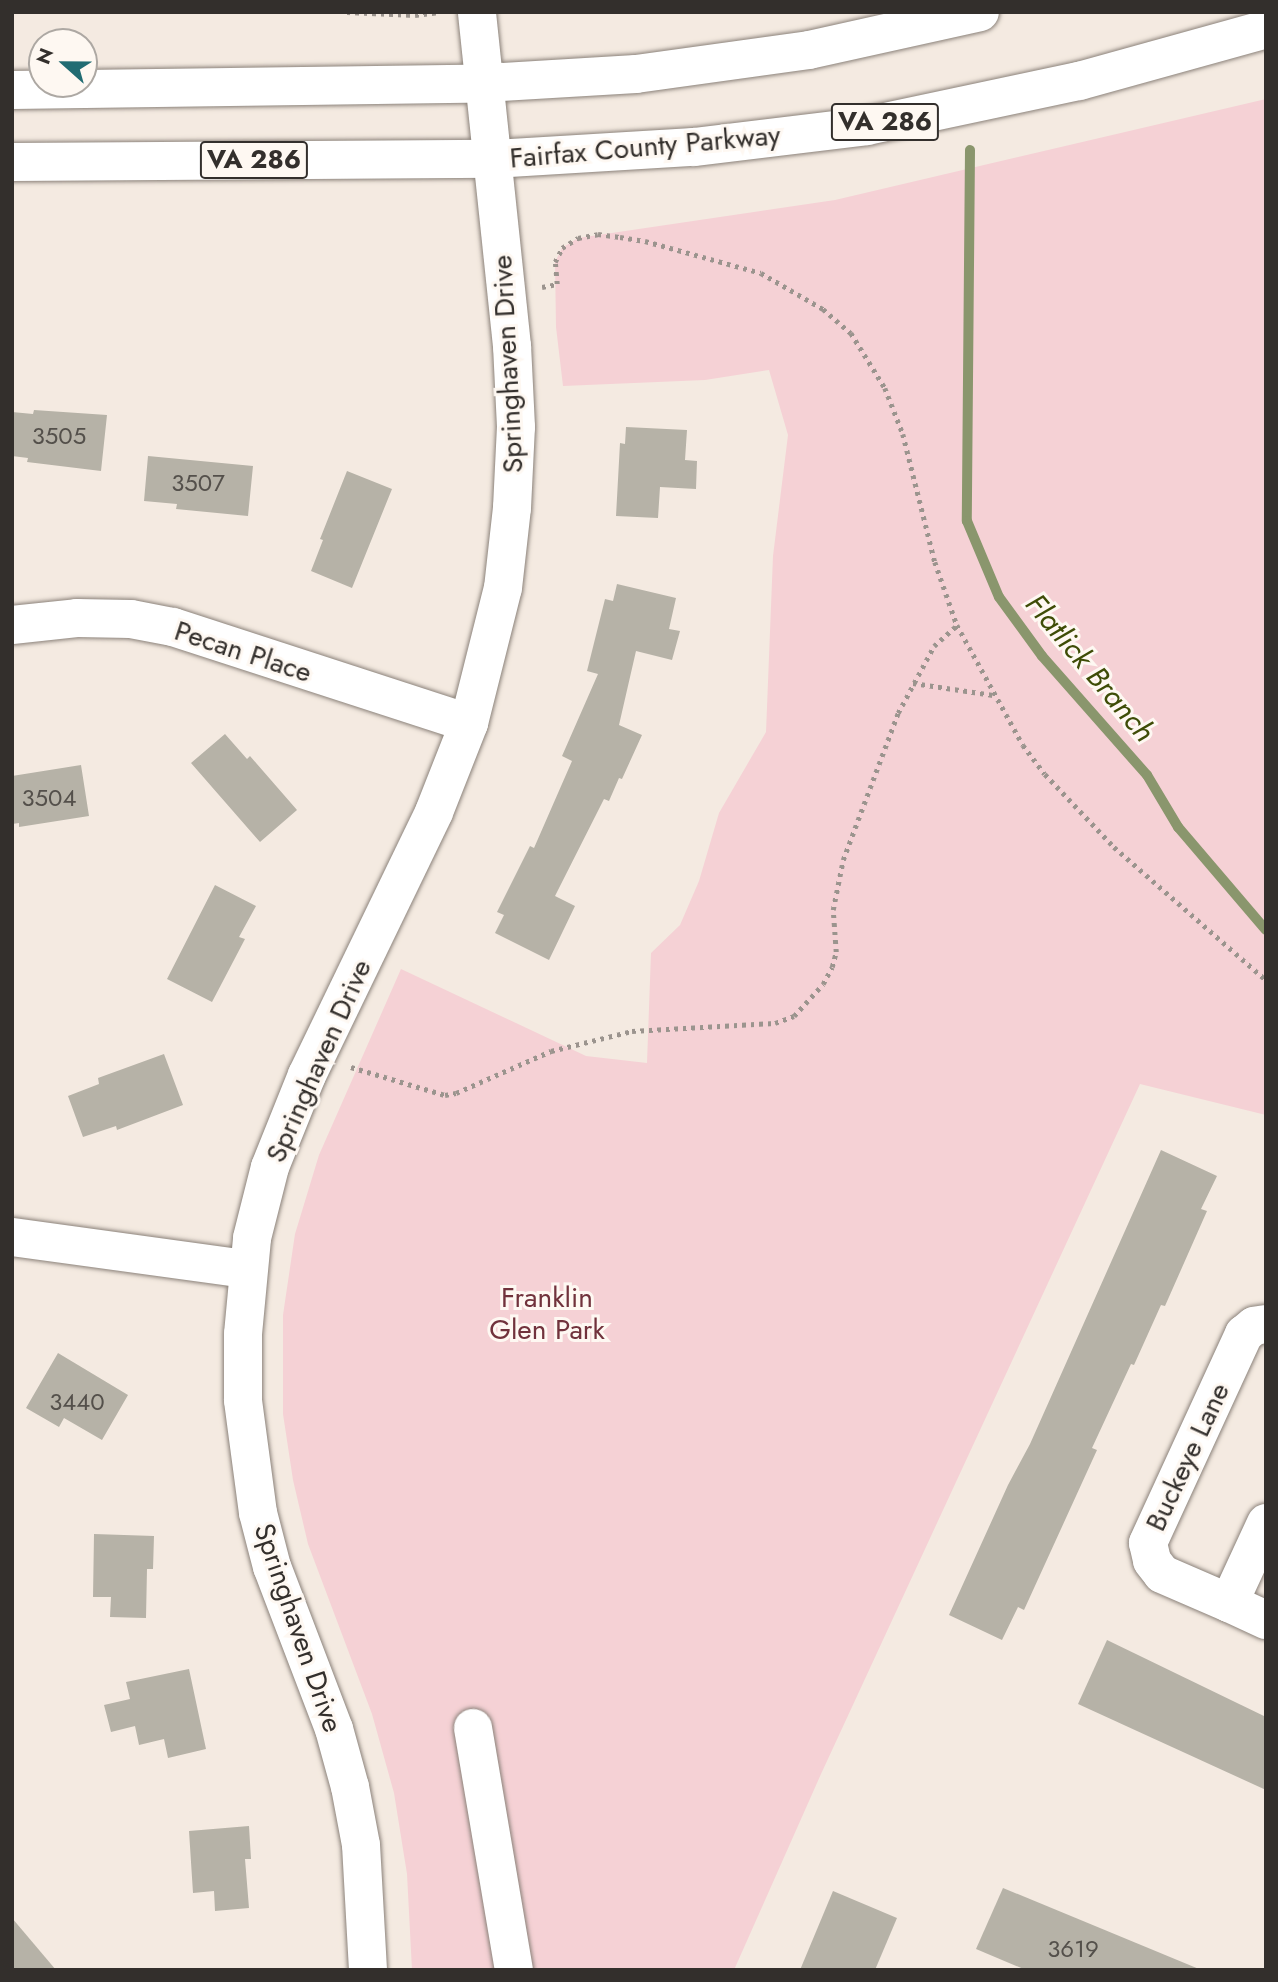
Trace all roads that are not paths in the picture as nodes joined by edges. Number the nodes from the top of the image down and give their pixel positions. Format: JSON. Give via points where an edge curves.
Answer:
{"nodes":[{"id":1,"x":477,"y":12,"type":"edge"},
{"id":2,"x":980,"y":12,"type":"edge"},
{"id":3,"x":1266,"y":29,"type":"edge"},
{"id":4,"x":485,"y":83,"type":"junction"},
{"id":5,"x":12,"y":90,"type":"edge"},
{"id":6,"x":495,"y":159,"type":"junction"},
{"id":7,"x":12,"y":162,"type":"edge"},
{"id":8,"x":12,"y":625,"type":"edge"},
{"id":9,"x":469,"y":723,"type":"junction"},
{"id":10,"x":12,"y":1237,"type":"edge"},
{"id":11,"x":247,"y":1269,"type":"junction"},
{"id":12,"x":1266,"y":1324,"type":"edge"},
{"id":13,"x":1266,"y":1522,"type":"edge"},
{"id":14,"x":1229,"y":1603,"type":"junction"},
{"id":15,"x":1266,"y":1620,"type":"edge"},
{"id":16,"x":473,"y":1728,"type":"dead end"},
{"id":17,"x":368,"y":1970,"type":"edge"},
{"id":18,"x":514,"y":1970,"type":"edge"}],
"edges":[{"from":1,"to":4,"type":"main road","name":"Springhaven Drive"},
{"from":2,"to":4,"type":"main road","via":[[809,50],[636,74]]},
{"from":3,"to":6,"type":"main road","name":"Fairfax County Parkway","number":"VA 286","via":[[1079,81],[867,126],[694,147]]},
{"from":4,"to":5,"type":"main road"},
{"from":4,"to":6,"type":"main road","name":"Springhaven Drive"},
{"from":6,"to":7,"type":"main road","name":"Fairfax County Parkway","number":"VA 286"},
{"from":6,"to":9,"type":"main road","name":"Springhaven Drive","via":[[516,427],[501,600]]},
{"from":8,"to":9,"type":"main road","name":"Pecan Place","via":[[77,618],[131,619],[173,627]]},
{"from":9,"to":11,"type":"main road","name":"Springhaven Drive","via":[[404,879],[318,1053],[270,1167]]},
{"from":10,"to":11,"type":"main road"},
{"from":11,"to":17,"type":"main road","name":"Springhaven Drive","via":[[243,1400],[258,1513],[272,1567],[334,1729],[350,1787],[361,1845]]},
{"from":12,"to":14,"type":"main road","name":"Buckeye Lane","via":[[1254,1326],[1244,1335],[1148,1543],[1152,1561],[1162,1574]]},
{"from":13,"to":14,"type":"main road"},
{"from":14,"to":15,"type":"main road","name":"Buckeye Lane"},
{"from":16,"to":18,"type":"main road"}]}
